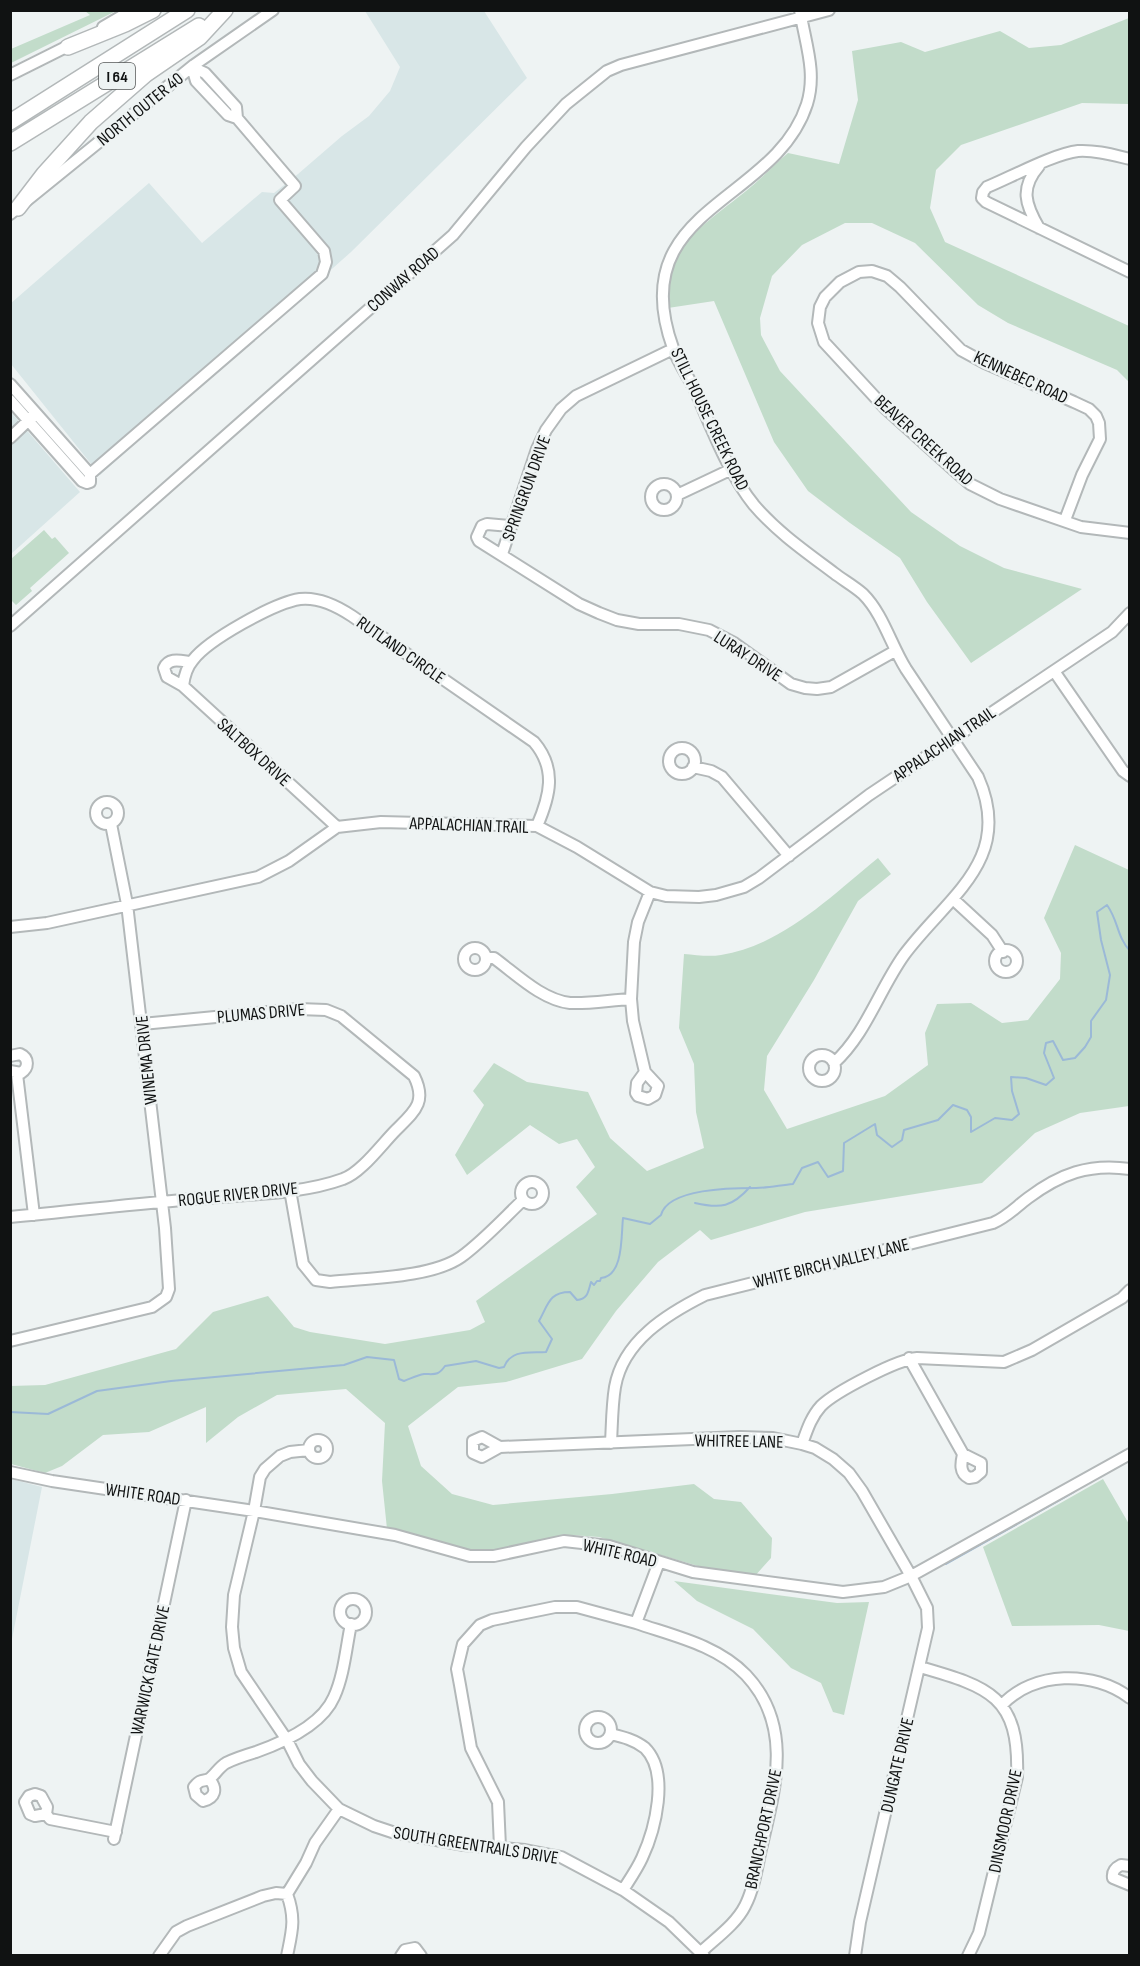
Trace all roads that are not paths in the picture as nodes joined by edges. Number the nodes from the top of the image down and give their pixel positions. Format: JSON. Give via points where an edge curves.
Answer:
{"nodes":[{"id":1,"x":132,"y":10,"type":"edge"},
{"id":2,"x":153,"y":10,"type":"edge"},
{"id":3,"x":187,"y":10,"type":"edge"},
{"id":4,"x":225,"y":10,"type":"edge"},
{"id":5,"x":273,"y":10,"type":"edge"},
{"id":6,"x":829,"y":10,"type":"edge"},
{"id":7,"x":800,"y":14,"type":"edge"},
{"id":8,"x":68,"y":47,"type":"junction"},
{"id":9,"x":192,"y":67,"type":"junction"},
{"id":10,"x":10,"y":75,"type":"edge"},
{"id":11,"x":10,"y":122,"type":"edge"},
{"id":12,"x":10,"y":143,"type":"edge"},
{"id":13,"x":1130,"y":159,"type":"edge"},
{"id":14,"x":1041,"y":164,"type":"junction"},
{"id":15,"x":14,"y":211,"type":"edge"},
{"id":16,"x":1039,"y":229,"type":"junction"},
{"id":17,"x":1130,"y":272,"type":"edge"},
{"id":18,"x":831,"y":291,"type":"joint"},
{"id":19,"x":673,"y":349,"type":"junction"},
{"id":20,"x":10,"y":384,"type":"edge"},
{"id":21,"x":10,"y":400,"type":"edge"},
{"id":22,"x":32,"y":417,"type":"junction"},
{"id":23,"x":10,"y":438,"type":"edge"},
{"id":24,"x":732,"y":470,"type":"junction"},
{"id":25,"x":677,"y":495,"type":"dead end"},
{"id":26,"x":1065,"y":520,"type":"junction"},
{"id":27,"x":510,"y":526,"type":"junction"},
{"id":28,"x":1130,"y":533,"type":"edge"},
{"id":29,"x":502,"y":554,"type":"junction"},
{"id":30,"x":1130,"y":613,"type":"edge"},
{"id":31,"x":10,"y":626,"type":"edge"},
{"id":32,"x":895,"y":651,"type":"junction"},
{"id":33,"x":189,"y":667,"type":"junction"},
{"id":34,"x":1054,"y":671,"type":"junction"},
{"id":35,"x":183,"y":686,"type":"junction"},
{"id":36,"x":953,"y":738,"type":"junction"},
{"id":37,"x":693,"y":767,"type":"dead end"},
{"id":38,"x":1130,"y":776,"type":"edge"},
{"id":39,"x":111,"y":824,"type":"dead end"},
{"id":40,"x":537,"y":826,"type":"junction"},
{"id":41,"x":337,"y":827,"type":"junction"},
{"id":42,"x":789,"y":856,"type":"junction"},
{"id":43,"x":650,"y":892,"type":"junction"},
{"id":44,"x":953,"y":899,"type":"junction"},
{"id":45,"x":127,"y":904,"type":"junction"},
{"id":46,"x":10,"y":927,"type":"edge"},
{"id":47,"x":1003,"y":952,"type":"dead end"},
{"id":48,"x":487,"y":958,"type":"dead end"},
{"id":49,"x":631,"y":999,"type":"junction"},
{"id":50,"x":142,"y":1024,"type":"junction"},
{"id":51,"x":10,"y":1056,"type":"edge"},
{"id":52,"x":834,"y":1063,"type":"dead end"},
{"id":53,"x":14,"y":1072,"type":"edge"},
{"id":54,"x":645,"y":1072,"type":"dead end"},
{"id":55,"x":420,"y":1090,"type":"joint"},
{"id":56,"x":1130,"y":1169,"type":"edge"},
{"id":57,"x":290,"y":1190,"type":"junction"},
{"id":58,"x":524,"y":1200,"type":"dead end"},
{"id":59,"x":161,"y":1202,"type":"junction"},
{"id":60,"x":34,"y":1215,"type":"junction"},
{"id":61,"x":10,"y":1217,"type":"edge"},
{"id":62,"x":1130,"y":1290,"type":"edge"},
{"id":63,"x":10,"y":1341,"type":"edge"},
{"id":64,"x":909,"y":1358,"type":"junction"},
{"id":65,"x":611,"y":1443,"type":"junction"},
{"id":66,"x":802,"y":1444,"type":"junction"},
{"id":67,"x":500,"y":1447,"type":"dead end"},
{"id":68,"x":309,"y":1450,"type":"dead end"},
{"id":69,"x":963,"y":1454,"type":"dead end"},
{"id":70,"x":1130,"y":1454,"type":"edge"},
{"id":71,"x":10,"y":1472,"type":"edge"},
{"id":72,"x":186,"y":1500,"type":"junction"},
{"id":73,"x":254,"y":1510,"type":"junction"},
{"id":74,"x":659,"y":1562,"type":"junction"},
{"id":75,"x":911,"y":1576,"type":"junction"},
{"id":76,"x":636,"y":1623,"type":"junction"},
{"id":77,"x":351,"y":1624,"type":"dead end"},
{"id":78,"x":920,"y":1667,"type":"junction"},
{"id":79,"x":1130,"y":1698,"type":"edge"},
{"id":80,"x":1002,"y":1706,"type":"junction"},
{"id":81,"x":611,"y":1734,"type":"dead end"},
{"id":82,"x":287,"y":1740,"type":"junction"},
{"id":83,"x":209,"y":1779,"type":"dead end"},
{"id":84,"x":339,"y":1809,"type":"junction"},
{"id":85,"x":46,"y":1814,"type":"dead end"},
{"id":86,"x":500,"y":1847,"type":"junction"},
{"id":87,"x":1130,"y":1866,"type":"edge"},
{"id":88,"x":1130,"y":1885,"type":"edge"},
{"id":89,"x":623,"y":1890,"type":"junction"},
{"id":90,"x":286,"y":1894,"type":"junction"},
{"id":91,"x":702,"y":1954,"type":"edge"},
{"id":92,"x":159,"y":1956,"type":"edge"},
{"id":93,"x":287,"y":1956,"type":"edge"},
{"id":94,"x":401,"y":1956,"type":"edge"},
{"id":95,"x":421,"y":1956,"type":"edge"},
{"id":96,"x":855,"y":1956,"type":"edge"},
{"id":97,"x":968,"y":1956,"type":"edge"}],
"edges":[{"from":1,"to":8,"type":"street"},
{"from":2,"to":8,"type":"highway"},
{"from":3,"to":11,"type":"highway","number":"I 64"},
{"from":4,"to":12,"type":"highway","number":"I 64"},
{"from":4,"to":15,"type":"highway","via":[[200,37],[146,74],[91,122]]},
{"from":5,"to":9,"type":"street","name":"NORTH OUTER 40"},
{"from":6,"to":7,"type":"street","name":"CONWAY ROAD"},
{"from":7,"to":19,"type":"street","name":"STILL HOUSE CREEK ROAD","via":[[812,70],[804,111],[781,148],[702,215],[678,244],[664,279],[662,299]]},
{"from":7,"to":31,"type":"street","name":"CONWAY ROAD","via":[[621,65],[584,88],[526,147],[453,235]]},
{"from":8,"to":10,"type":"street"},
{"from":9,"to":15,"type":"street","name":"NORTH OUTER 40"},
{"from":9,"to":22,"type":"street","via":[[195,81],[228,115],[237,118],[295,186],[280,200],[324,251],[322,274],[90,474],[90,482],[85,483]]},
{"from":13,"to":14,"type":"street","via":[[1076,151]]},
{"from":14,"to":16,"type":"street","via":[[1027,187],[1028,209]]},
{"from":14,"to":16,"type":"street","via":[[987,188],[982,198]]},
{"from":16,"to":17,"type":"street"},
{"from":18,"to":26,"type":"street","name":"BEAVER CREEK ROAD","via":[[818,316],[824,342],[885,408],[970,484],[1000,499]]},
{"from":18,"to":26,"type":"street","name":"KENNEBEC ROAD","via":[[859,272],[887,276],[961,350],[1096,416],[1100,439]]},
{"from":19,"to":24,"type":"street","name":"STILL HOUSE CREEK ROAD"},
{"from":19,"to":27,"type":"street","name":"SPRINGRUN DRIVE","via":[[576,396],[561,409],[537,449]]},
{"from":20,"to":22,"type":"street"},
{"from":21,"to":22,"type":"street"},
{"from":22,"to":23,"type":"street"},
{"from":24,"to":25,"type":"street"},
{"from":24,"to":32,"type":"street","name":"STILL HOUSE CREEK ROAD","via":[[754,505],[789,540],[863,594],[877,612]]},
{"from":26,"to":28,"type":"street","name":"BEAVER CREEK ROAD","via":[[1082,527]]},
{"from":27,"to":29,"type":"street","name":"SPRINGRUN DRIVE"},
{"from":27,"to":29,"type":"street","name":"LURAY DRIVE","via":[[482,526],[477,537],[484,546]]},
{"from":29,"to":32,"type":"street","name":"LURAY DRIVE","via":[[599,613],[639,624],[679,624],[709,630],[791,684],[805,688],[831,687]]},
{"from":30,"to":34,"type":"street","name":"APPALACHIAN TRAIL","via":[[1112,632]]},
{"from":32,"to":36,"type":"street","name":"STILL HOUSE CREEK ROAD"},
{"from":33,"to":35,"type":"street"},
{"from":33,"to":35,"type":"street","name":"SALTBOX DRIVE","via":[[172,661],[164,668],[167,677]]},
{"from":33,"to":40,"type":"street","name":"RUTLAND CIRCLE","via":[[198,653],[238,626],[284,604],[316,600],[342,609],[534,742],[544,757],[549,777],[548,801]]},
{"from":34,"to":36,"type":"street","name":"APPALACHIAN TRAIL"},
{"from":34,"to":38,"type":"street"},
{"from":35,"to":41,"type":"street","name":"SALTBOX DRIVE"},
{"from":36,"to":42,"type":"street","name":"APPALACHIAN TRAIL","via":[[868,795]]},
{"from":36,"to":44,"type":"street","name":"STILL HOUSE CREEK ROAD","via":[[978,777],[989,811],[986,846],[978,866]]},
{"from":37,"to":42,"type":"street","via":[[722,777]]},
{"from":39,"to":45,"type":"street","name":"WINEMA DRIVE"},
{"from":40,"to":41,"type":"street","name":"APPALACHIAN TRAIL","via":[[381,822]]},
{"from":40,"to":43,"type":"street","name":"APPALACHIAN TRAIL"},
{"from":41,"to":45,"type":"street","name":"APPALACHIAN TRAIL","via":[[289,861],[258,877]]},
{"from":42,"to":43,"type":"street","name":"APPALACHIAN TRAIL","via":[[744,887],[730,891],[692,897]]},
{"from":43,"to":49,"type":"street","via":[[634,942]]},
{"from":44,"to":47,"type":"street","via":[[992,935]]},
{"from":44,"to":52,"type":"street","name":"STILL HOUSE CREEK ROAD","via":[[905,954],[859,1034]]},
{"from":45,"to":46,"type":"street","name":"APPALACHIAN TRAIL","via":[[47,923]]},
{"from":45,"to":50,"type":"street","name":"WINEMA DRIVE"},
{"from":48,"to":49,"type":"street","via":[[494,958],[533,987],[570,1003]]},
{"from":49,"to":54,"type":"street"},
{"from":50,"to":55,"type":"street","name":"PLUMAS DRIVE","via":[[299,1009],[326,1010],[341,1016],[414,1076]]},
{"from":50,"to":59,"type":"street","name":"WINEMA DRIVE"},
{"from":51,"to":53,"type":"street","via":[[20,1054],[27,1060],[26,1069]]},
{"from":53,"to":60,"type":"street"},
{"from":55,"to":57,"type":"street","name":"ROGUE RIVER DRIVE","via":[[420,1100],[411,1116],[356,1171],[345,1179]]},
{"from":56,"to":65,"type":"street","name":"WHITE BIRCH VALLEY LANE","via":[[1083,1169],[1043,1188],[993,1223],[705,1295],[657,1323],[625,1362],[615,1388]]},
{"from":57,"to":58,"type":"street","via":[[303,1264],[316,1280],[330,1282],[426,1272],[445,1264],[461,1257]]},
{"from":57,"to":59,"type":"street","name":"ROGUE RIVER DRIVE"},
{"from":59,"to":60,"type":"street","name":"ROGUE RIVER DRIVE"},
{"from":59,"to":63,"type":"street","name":"WINEMA DRIVE","via":[[169,1289],[160,1303]]},
{"from":60,"to":61,"type":"street","name":"ROGUE RIVER DRIVE"},
{"from":62,"to":64,"type":"street","via":[[1032,1350],[1004,1362]]},
{"from":64,"to":66,"type":"street","via":[[831,1397],[810,1421]]},
{"from":64,"to":69,"type":"street"},
{"from":65,"to":66,"type":"street","name":"WHITREE LANE","via":[[773,1437]]},
{"from":65,"to":67,"type":"street","name":"WHITREE LANE"},
{"from":66,"to":75,"type":"street","name":"WHITREE LANE","via":[[833,1459],[849,1473]]},
{"from":68,"to":73,"type":"street","name":"SOUTH GREENTRAILS DRIVE","via":[[280,1456],[266,1470],[258,1485]]},
{"from":70,"to":75,"type":"street","name":"WHITE ROAD"},
{"from":71,"to":72,"type":"street","name":"WHITE ROAD"},
{"from":72,"to":73,"type":"street","name":"WHITE ROAD"},
{"from":72,"to":85,"type":"street","name":"WARWICK GATE DRIVE","via":[[115,1836]]},
{"from":73,"to":74,"type":"street","name":"WHITE ROAD","via":[[395,1535],[470,1556],[494,1556],[564,1541],[609,1546]]},
{"from":73,"to":82,"type":"street","name":"SOUTH GREENTRAILS DRIVE","via":[[234,1595],[234,1648],[242,1672]]},
{"from":74,"to":75,"type":"street","name":"WHITE ROAD","via":[[693,1572],[843,1592],[884,1587]]},
{"from":74,"to":76,"type":"street"},
{"from":75,"to":78,"type":"street","name":"DUNGATE DRIVE","via":[[927,1608],[928,1628]]},
{"from":76,"to":86,"type":"street","name":"BRANCHPORT DRIVE","via":[[577,1607],[555,1607],[486,1622],[470,1633],[463,1644],[457,1669],[471,1748],[498,1802]]},
{"from":76,"to":91,"type":"street","name":"BRANCHPORT DRIVE","via":[[705,1647],[727,1659],[760,1694],[776,1733],[777,1774],[750,1893],[740,1915]]},
{"from":77,"to":82,"type":"street","via":[[334,1698],[314,1721]]},
{"from":78,"to":80,"type":"street","name":"DINSMOOR DRIVE","via":[[973,1684]]},
{"from":78,"to":96,"type":"street","name":"DUNGATE DRIVE"},
{"from":79,"to":80,"type":"street","via":[[1095,1682],[1061,1678],[1027,1687]]},
{"from":80,"to":97,"type":"street","name":"DINSMOOR DRIVE","via":[[1016,1741],[1017,1777],[979,1933]]},
{"from":81,"to":89,"type":"street","via":[[634,1740],[646,1750],[659,1777],[650,1837]]},
{"from":82,"to":83,"type":"street","via":[[223,1764]]},
{"from":82,"to":84,"type":"street","name":"SOUTH GREENTRAILS DRIVE","via":[[299,1764]]},
{"from":84,"to":86,"type":"street","name":"SOUTH GREENTRAILS DRIVE","via":[[392,1832]]},
{"from":84,"to":90,"type":"street"},
{"from":86,"to":89,"type":"street","name":"SOUTH GREENTRAILS DRIVE","via":[[561,1857]]},
{"from":87,"to":88,"type":"street","via":[[1121,1864],[1115,1868],[1113,1878]]},
{"from":89,"to":91,"type":"street","name":"SOUTH GREENTRAILS DRIVE","via":[[669,1922]]},
{"from":90,"to":92,"type":"street","via":[[262,1896],[187,1926],[176,1932]]},
{"from":90,"to":93,"type":"street","via":[[294,1920]]},
{"from":94,"to":95,"type":"street","via":[[405,1950],[415,1948]]}]}
